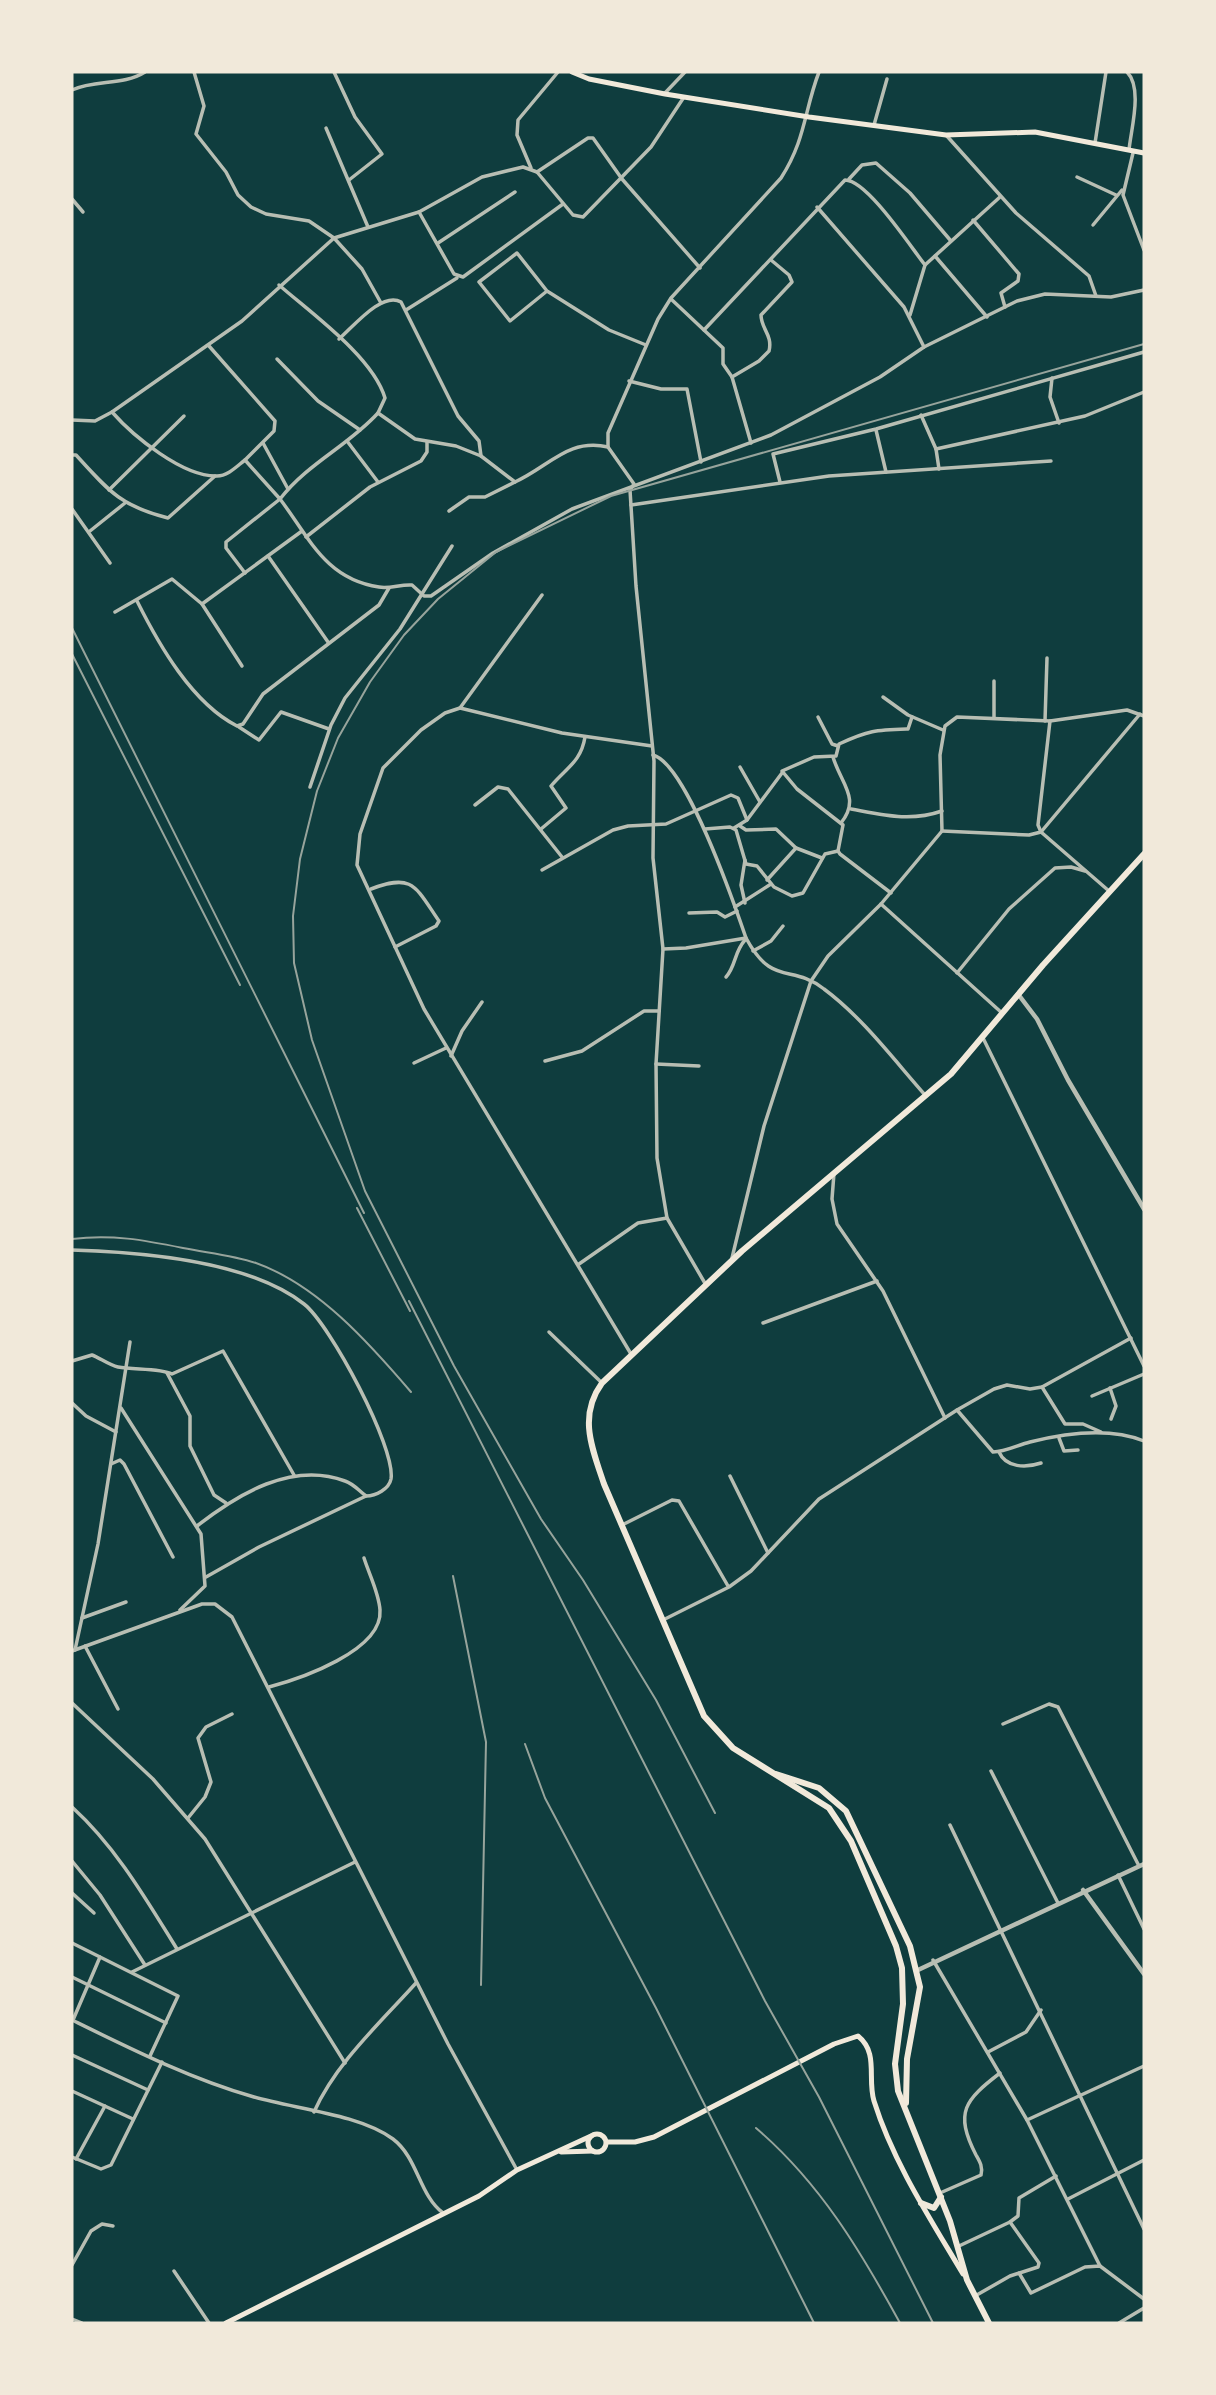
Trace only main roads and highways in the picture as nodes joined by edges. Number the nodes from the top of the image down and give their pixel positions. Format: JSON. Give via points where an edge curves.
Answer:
{"nodes":[{"id":1,"x":572,"y":72,"type":"edge"},
{"id":2,"x":1144,"y":153,"type":"edge"},
{"id":3,"x":1144,"y":853,"type":"edge"},
{"id":4,"x":774,"y":1773,"type":"junction"},
{"id":5,"x":906,"y":2106,"type":"junction"},
{"id":6,"x":591,"y":2136,"type":"junction"},
{"id":7,"x":607,"y":2142,"type":"junction"},
{"id":8,"x":596,"y":2151,"type":"junction"},
{"id":9,"x":558,"y":2153,"type":"junction"},
{"id":10,"x":940,"y":2195,"type":"junction"},
{"id":11,"x":921,"y":2203,"type":"junction"},
{"id":12,"x":967,"y":2280,"type":"junction"},
{"id":13,"x":226,"y":2323,"type":"edge"},
{"id":14,"x":989,"y":2323,"type":"edge"}],
"edges":[{"from":1,"to":2,"type":"main road","via":[[665,94],[809,117],[946,135],[1035,132]]},
{"from":3,"to":4,"type":"main road","via":[[951,1074],[731,1261],[592,1397],[588,1431],[604,1484],[704,1716],[733,1748]]},
{"from":4,"to":5,"type":"main road","via":[[816,1798],[838,1820],[897,1946],[903,2004],[895,2079]]},
{"from":4,"to":5,"type":"main road","via":[[819,1788],[846,1811],[918,1970],[919,2005],[905,2073]]},
{"from":5,"to":10,"type":"main road"},
{"from":6,"to":7,"type":"main road","via":[[600,2134]]},
{"from":6,"to":8,"type":"main road","via":[[588,2143]]},
{"from":6,"to":9,"type":"main road"},
{"from":7,"to":8,"type":"main road"},
{"from":7,"to":11,"type":"main road","via":[[654,2137],[858,2036],[869,2047],[873,2100]]},
{"from":8,"to":9,"type":"main road"},
{"from":9,"to":13,"type":"main road","via":[[517,2170],[479,2196]]},
{"from":10,"to":11,"type":"main road","via":[[934,2208]]},
{"from":10,"to":12,"type":"main road"},
{"from":11,"to":12,"type":"main road"},
{"from":12,"to":14,"type":"main road"}]}
